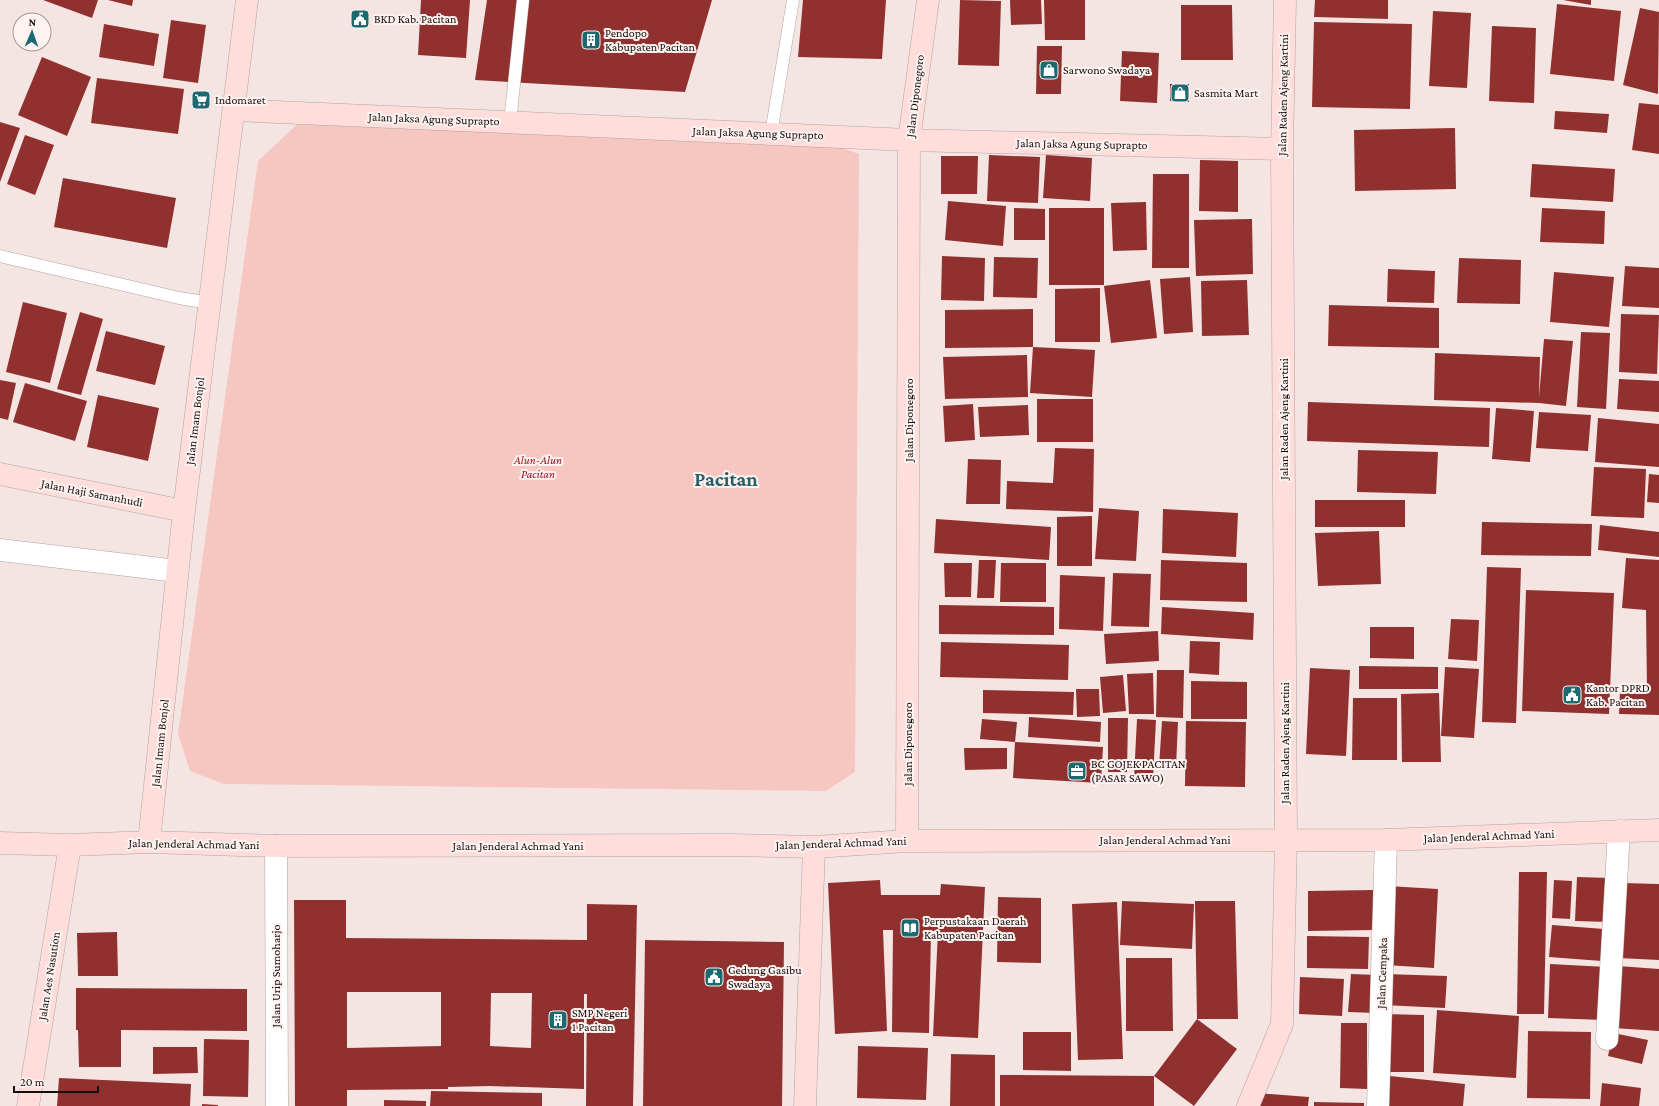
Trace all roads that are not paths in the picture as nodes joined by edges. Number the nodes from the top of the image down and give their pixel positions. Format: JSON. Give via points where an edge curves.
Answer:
{"nodes":[{"id":1,"x":248,"y":0,"type":"edge"},
{"id":2,"x":523,"y":0,"type":"edge"},
{"id":3,"x":793,"y":0,"type":"edge"},
{"id":4,"x":928,"y":0,"type":"edge"},
{"id":5,"x":1285,"y":0,"type":"edge"},
{"id":6,"x":234,"y":110,"type":"junction"},
{"id":7,"x":510,"y":122,"type":"junction"},
{"id":8,"x":771,"y":134,"type":"junction"},
{"id":9,"x":909,"y":140,"type":"junction"},
{"id":10,"x":1282,"y":149,"type":"junction"},
{"id":11,"x":0,"y":256,"type":"edge"},
{"id":12,"x":210,"y":303,"type":"junction"},
{"id":13,"x":0,"y":474,"type":"edge"},
{"id":14,"x":184,"y":512,"type":"junction"},
{"id":15,"x":0,"y":550,"type":"edge"},
{"id":16,"x":178,"y":572,"type":"junction"},
{"id":17,"x":1659,"y":830,"type":"edge"},
{"id":18,"x":1619,"y":832,"type":"junction"},
{"id":19,"x":1286,"y":839,"type":"junction"},
{"id":20,"x":1386,"y":840,"type":"junction"},
{"id":21,"x":908,"y":841,"type":"junction"},
{"id":22,"x":149,"y":842,"type":"junction"},
{"id":23,"x":0,"y":843,"type":"edge"},
{"id":24,"x":70,"y":846,"type":"junction"},
{"id":25,"x":276,"y":846,"type":"junction"},
{"id":26,"x":814,"y":847,"type":"junction"},
{"id":27,"x":1607,"y":1039,"type":"dead end"},
{"id":28,"x":28,"y":1106,"type":"edge"},
{"id":29,"x":277,"y":1106,"type":"edge"},
{"id":30,"x":805,"y":1106,"type":"edge"},
{"id":31,"x":1248,"y":1106,"type":"edge"},
{"id":32,"x":1378,"y":1106,"type":"edge"}],
"edges":[{"from":1,"to":6,"type":"main road","name":"Jalan Imam Bonjol"},
{"from":2,"to":7,"type":"lane"},
{"from":3,"to":8,"type":"lane"},
{"from":4,"to":9,"type":"main road","name":"Jalan Diponegoro"},
{"from":5,"to":10,"type":"main road","name":"Jalan Raden Ajeng Kartini"},
{"from":6,"to":7,"type":"main road","name":"Jalan Jaksa Agung Suprapto"},
{"from":6,"to":12,"type":"main road","name":"Jalan Imam Bonjol"},
{"from":7,"to":8,"type":"main road","name":"Jalan Jaksa Agung Suprapto"},
{"from":8,"to":9,"type":"main road","name":"Jalan Jaksa Agung Suprapto"},
{"from":9,"to":10,"type":"main road","name":"Jalan Jaksa Agung Suprapto"},
{"from":9,"to":21,"type":"main road","name":"Jalan Diponegoro"},
{"from":10,"to":19,"type":"main road","name":"Jalan Raden Ajeng Kartini"},
{"from":11,"to":12,"type":"lane"},
{"from":12,"to":14,"type":"main road","name":"Jalan Imam Bonjol"},
{"from":13,"to":14,"type":"main road","name":"Jalan Haji Samanhudi"},
{"from":14,"to":16,"type":"main road","name":"Jalan Imam Bonjol"},
{"from":15,"to":16,"type":"street"},
{"from":16,"to":22,"type":"main road","name":"Jalan Imam Bonjol"},
{"from":17,"to":18,"type":"main road","name":"Jalan Jenderal Achmad Yani"},
{"from":18,"to":20,"type":"main road","name":"Jalan Jenderal Achmad Yani"},
{"from":18,"to":27,"type":"street"},
{"from":19,"to":20,"type":"main road","name":"Jalan Jenderal Achmad Yani"},
{"from":19,"to":21,"type":"main road","name":"Jalan Jenderal Achmad Yani"},
{"from":19,"to":31,"type":"main road","name":"Jalan Raden Ajeng Kartini","via":[[1282,1024]]},
{"from":20,"to":32,"type":"street","name":"Jalan Cempaka"},
{"from":21,"to":26,"type":"main road","name":"Jalan Jenderal Achmad Yani"},
{"from":22,"to":24,"type":"main road","name":"Jalan Jenderal Achmad Yani"},
{"from":22,"to":25,"type":"main road","name":"Jalan Jenderal Achmad Yani"},
{"from":23,"to":24,"type":"main road","name":"Jalan Jenderal Achmad Yani"},
{"from":24,"to":28,"type":"main road","name":"Jalan Aes Nasution"},
{"from":25,"to":26,"type":"main road","name":"Jalan Jenderal Achmad Yani"},
{"from":25,"to":29,"type":"street","name":"Jalan Urip Sumoharjo"},
{"from":26,"to":30,"type":"main road"}]}
